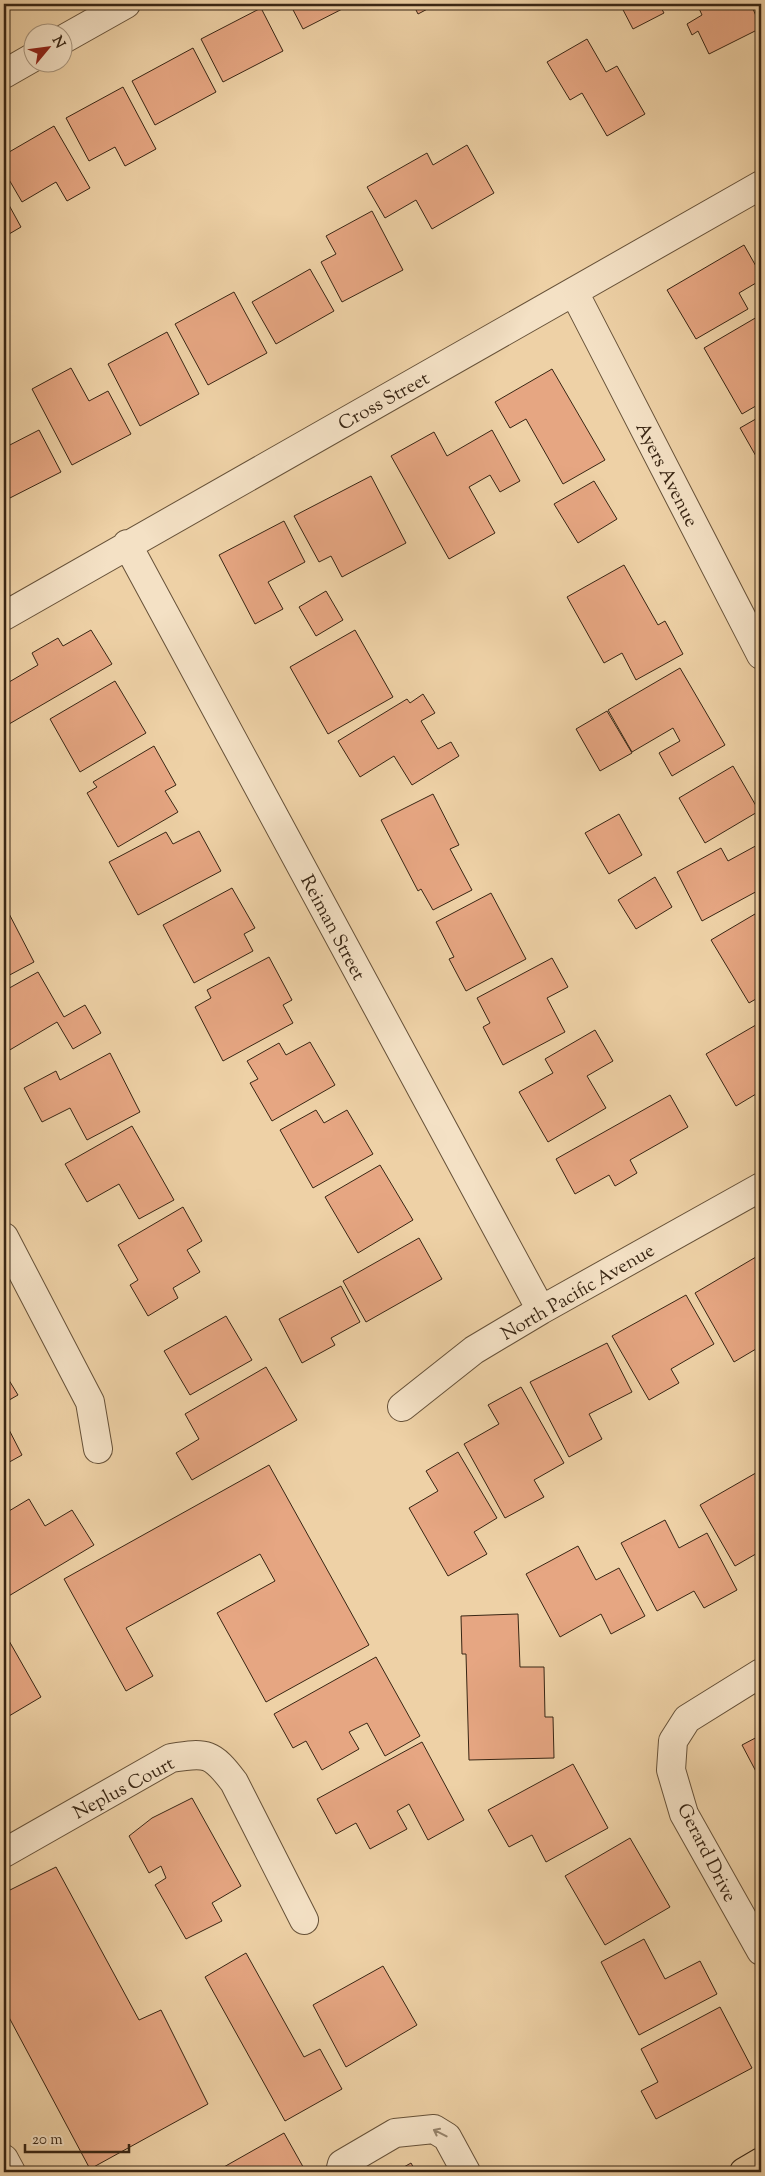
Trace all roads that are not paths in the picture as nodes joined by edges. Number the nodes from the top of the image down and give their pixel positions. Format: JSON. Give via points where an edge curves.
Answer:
{"nodes":[{"id":1,"x":126,"y":4,"type":"edge"},
{"id":2,"x":72,"y":34,"type":"edge"},
{"id":3,"x":22,"y":64,"type":"edge"},
{"id":4,"x":4,"y":74,"type":"edge"},
{"id":5,"x":761,"y":185,"type":"edge"},
{"id":6,"x":574,"y":292,"type":"junction"},
{"id":7,"x":127,"y":544,"type":"junction"},
{"id":8,"x":4,"y":616,"type":"edge"},
{"id":9,"x":761,"y":655,"type":"edge"},
{"id":10,"x":761,"y":1187,"type":"edge"},
{"id":11,"x":4,"y":1237,"type":"edge"},
{"id":12,"x":541,"y":1310,"type":"junction"},
{"id":13,"x":402,"y":1407,"type":"dead end"},
{"id":14,"x":98,"y":1449,"type":"dead end"},
{"id":15,"x":761,"y":1673,"type":"edge"},
{"id":16,"x":4,"y":1852,"type":"edge"},
{"id":17,"x":304,"y":1920,"type":"dead end"},
{"id":18,"x":761,"y":1951,"type":"edge"},
{"id":19,"x":4,"y":2159,"type":"edge"},
{"id":20,"x":761,"y":2162,"type":"edge"},
{"id":21,"x":11,"y":2172,"type":"edge"},
{"id":22,"x":340,"y":2172,"type":"edge"},
{"id":23,"x":466,"y":2172,"type":"edge"},
{"id":24,"x":744,"y":2172,"type":"edge"}],
"edges":[{"from":1,"to":2,"type":"street"},
{"from":3,"to":4,"type":"street"},
{"from":5,"to":6,"type":"street","name":"Cross Street"},
{"from":6,"to":7,"type":"street","name":"Cross Street"},
{"from":6,"to":9,"type":"street","name":"Ayers Avenue"},
{"from":7,"to":8,"type":"street","name":"Cross Street"},
{"from":7,"to":12,"type":"street","name":"Reiman Street"},
{"from":10,"to":12,"type":"street","name":"North Pacific Avenue"},
{"from":11,"to":14,"type":"street","via":[[90,1402]]},
{"from":12,"to":13,"type":"street","name":"North Pacific Avenue","via":[[474,1350]]},
{"from":15,"to":18,"type":"street","name":"Gerard Drive","via":[[687,1720],[673,1741],[671,1770],[684,1814]]},
{"from":16,"to":17,"type":"street","name":"Neplus Court","via":[[172,1758],[198,1753],[219,1762],[234,1782]]},
{"from":19,"to":21,"type":"street"},
{"from":20,"to":24,"type":"main road"},
{"from":23,"to":22,"type":"street","one_way":true,"via":[[447,2137],[434,2129],[395,2132],[342,2164]]}]}
